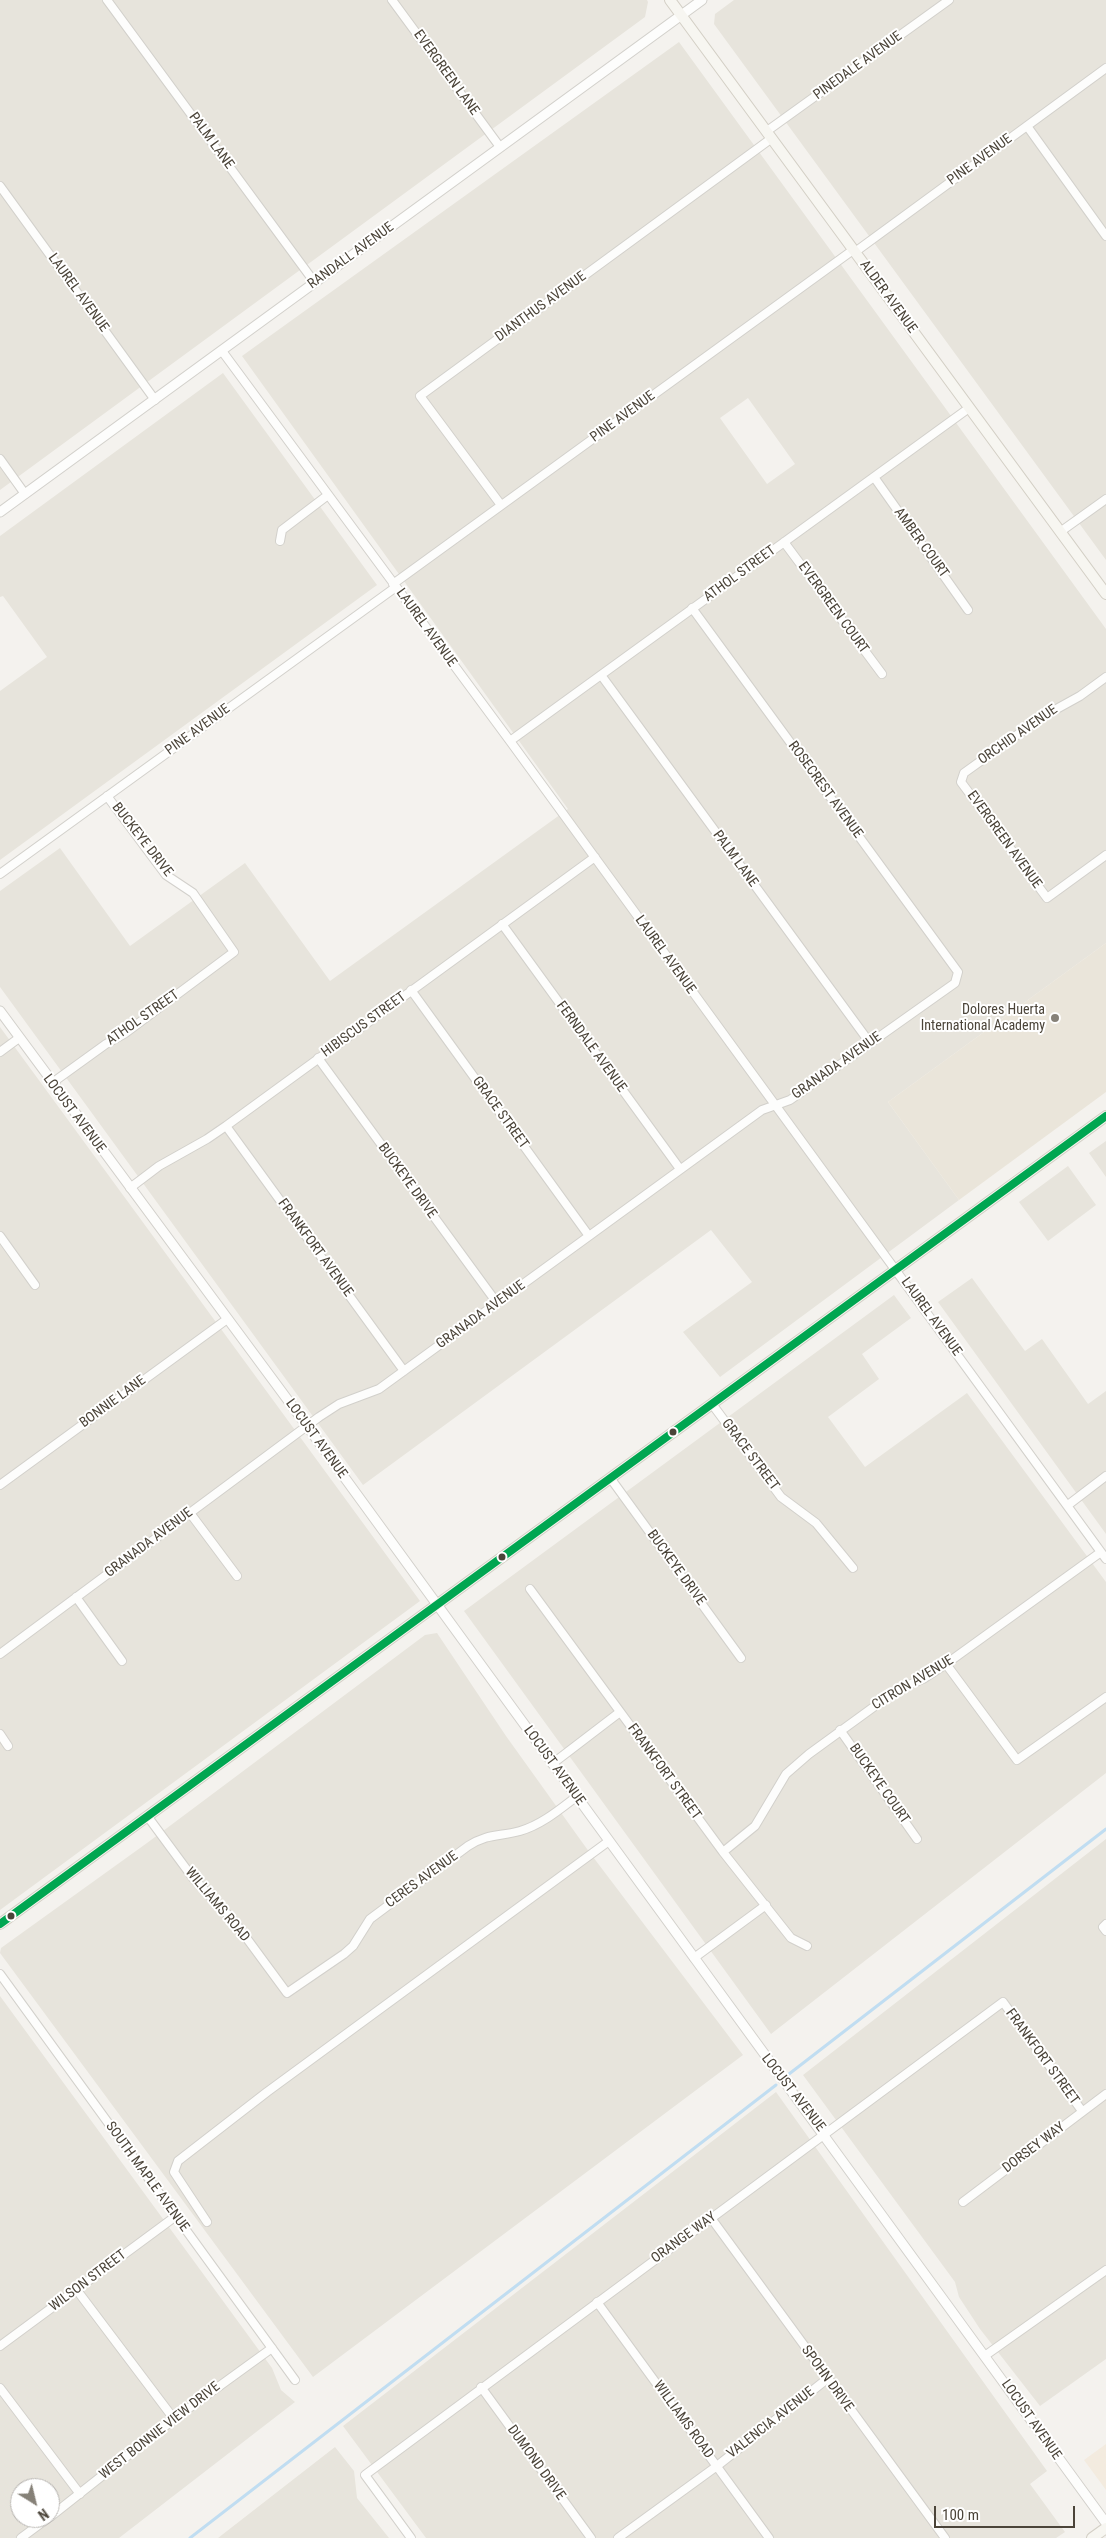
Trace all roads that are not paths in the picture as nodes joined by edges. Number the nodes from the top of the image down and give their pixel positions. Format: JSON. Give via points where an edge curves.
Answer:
{"nodes":[{"id":1,"x":107,"y":0,"type":"edge"},
{"id":2,"x":392,"y":0,"type":"edge"},
{"id":3,"x":670,"y":0,"type":"edge"},
{"id":4,"x":702,"y":0,"type":"edge"},
{"id":5,"x":949,"y":0,"type":"edge"},
{"id":6,"x":681,"y":16,"type":"junction"},
{"id":7,"x":1106,"y":68,"type":"edge"},
{"id":8,"x":1027,"y":126,"type":"junction"},
{"id":9,"x":770,"y":135,"type":"junction"},
{"id":10,"x":500,"y":147,"type":"junction"},
{"id":11,"x":0,"y":186,"type":"edge"},
{"id":12,"x":1106,"y":236,"type":"edge"},
{"id":13,"x":854,"y":251,"type":"junction"},
{"id":14,"x":315,"y":283,"type":"junction"},
{"id":15,"x":222,"y":352,"type":"junction"},
{"id":16,"x":155,"y":400,"type":"junction"},
{"id":17,"x":969,"y":408,"type":"junction"},
{"id":18,"x":0,"y":459,"type":"edge"},
{"id":19,"x":874,"y":476,"type":"junction"},
{"id":20,"x":25,"y":494,"type":"junction"},
{"id":21,"x":328,"y":495,"type":"junction"},
{"id":22,"x":1106,"y":499,"type":"edge"},
{"id":23,"x":501,"y":505,"type":"junction"},
{"id":24,"x":0,"y":512,"type":"edge"},
{"id":25,"x":1060,"y":532,"type":"junction"},
{"id":26,"x":280,"y":541,"type":"dead end"},
{"id":27,"x":784,"y":542,"type":"junction"},
{"id":28,"x":394,"y":585,"type":"junction"},
{"id":29,"x":1106,"y":594,"type":"edge"},
{"id":30,"x":692,"y":608,"type":"junction"},
{"id":31,"x":968,"y":610,"type":"dead end"},
{"id":32,"x":882,"y":674,"type":"dead end"},
{"id":33,"x":601,"y":675,"type":"junction"},
{"id":34,"x":1106,"y":678,"type":"edge"},
{"id":35,"x":510,"y":741,"type":"junction"},
{"id":36,"x":961,"y":782,"type":"joint"},
{"id":37,"x":107,"y":796,"type":"junction"},
{"id":38,"x":1106,"y":855,"type":"edge"},
{"id":39,"x":595,"y":857,"type":"junction"},
{"id":40,"x":0,"y":874,"type":"edge"},
{"id":41,"x":502,"y":924,"type":"junction"},
{"id":42,"x":234,"y":952,"type":"joint"},
{"id":43,"x":958,"y":972,"type":"joint"},
{"id":44,"x":411,"y":990,"type":"junction"},
{"id":45,"x":0,"y":1011,"type":"edge"},
{"id":46,"x":19,"y":1038,"type":"junction"},
{"id":47,"x":870,"y":1043,"type":"junction"},
{"id":48,"x":0,"y":1052,"type":"edge"},
{"id":49,"x":318,"y":1058,"type":"junction"},
{"id":50,"x":52,"y":1083,"type":"junction"},
{"id":51,"x":774,"y":1105,"type":"junction"},
{"id":52,"x":1106,"y":1116,"type":"edge"},
{"id":53,"x":226,"y":1126,"type":"junction"},
{"id":54,"x":680,"y":1169,"type":"junction"},
{"id":55,"x":130,"y":1188,"type":"junction"},
{"id":56,"x":0,"y":1236,"type":"edge"},
{"id":57,"x":589,"y":1236,"type":"junction"},
{"id":58,"x":897,"y":1270,"type":"junction"},
{"id":59,"x":34,"y":1285,"type":"dead end"},
{"id":60,"x":497,"y":1303,"type":"junction"},
{"id":61,"x":226,"y":1320,"type":"junction"},
{"id":62,"x":404,"y":1371,"type":"junction"},
{"id":63,"x":712,"y":1404,"type":"junction"},
{"id":64,"x":307,"y":1426,"type":"junction"},
{"id":65,"x":1106,"y":1476,"type":"edge"},
{"id":66,"x":611,"y":1479,"type":"junction"},
{"id":67,"x":0,"y":1485,"type":"edge"},
{"id":68,"x":1068,"y":1505,"type":"junction"},
{"id":69,"x":190,"y":1513,"type":"junction"},
{"id":70,"x":1101,"y":1552,"type":"junction"},
{"id":71,"x":1106,"y":1559,"type":"edge"},
{"id":72,"x":853,"y":1568,"type":"dead end"},
{"id":73,"x":237,"y":1576,"type":"dead end"},
{"id":74,"x":530,"y":1589,"type":"dead end"},
{"id":75,"x":76,"y":1598,"type":"junction"},
{"id":76,"x":438,"y":1606,"type":"junction"},
{"id":77,"x":0,"y":1654,"type":"edge"},
{"id":78,"x":741,"y":1658,"type":"dead end"},
{"id":79,"x":122,"y":1661,"type":"dead end"},
{"id":80,"x":946,"y":1664,"type":"junction"},
{"id":81,"x":1106,"y":1697,"type":"edge"},
{"id":82,"x":620,"y":1712,"type":"junction"},
{"id":83,"x":840,"y":1730,"type":"junction"},
{"id":84,"x":0,"y":1734,"type":"edge"},
{"id":85,"x":8,"y":1746,"type":"dead end"},
{"id":86,"x":552,"y":1764,"type":"junction"},
{"id":87,"x":576,"y":1797,"type":"junction"},
{"id":88,"x":148,"y":1817,"type":"junction"},
{"id":89,"x":917,"y":1839,"type":"dead end"},
{"id":90,"x":609,"y":1841,"type":"junction"},
{"id":91,"x":723,"y":1852,"type":"junction"},
{"id":92,"x":766,"y":1905,"type":"junction"},
{"id":93,"x":0,"y":1924,"type":"edge"},
{"id":94,"x":1106,"y":1924,"type":"edge"},
{"id":95,"x":1106,"y":1931,"type":"edge"},
{"id":96,"x":807,"y":1946,"type":"dead end"},
{"id":97,"x":694,"y":1958,"type":"junction"},
{"id":98,"x":0,"y":1974,"type":"edge"},
{"id":99,"x":287,"y":1993,"type":"joint"},
{"id":100,"x":1003,"y":2002,"type":"joint"},
{"id":101,"x":1106,"y":2094,"type":"edge"},
{"id":102,"x":1082,"y":2111,"type":"junction"},
{"id":103,"x":825,"y":2134,"type":"junction"},
{"id":104,"x":963,"y":2202,"type":"dead end"},
{"id":105,"x":176,"y":2216,"type":"junction"},
{"id":106,"x":711,"y":2218,"type":"junction"},
{"id":107,"x":207,"y":2222,"type":"dead end"},
{"id":108,"x":1106,"y":2270,"type":"edge"},
{"id":109,"x":76,"y":2289,"type":"junction"},
{"id":110,"x":597,"y":2302,"type":"junction"},
{"id":111,"x":0,"y":2346,"type":"edge"},
{"id":112,"x":272,"y":2348,"type":"junction"},
{"id":113,"x":986,"y":2355,"type":"junction"},
{"id":114,"x":827,"y":2379,"type":"junction"},
{"id":115,"x":295,"y":2380,"type":"dead end"},
{"id":116,"x":481,"y":2387,"type":"junction"},
{"id":117,"x":0,"y":2388,"type":"edge"},
{"id":118,"x":174,"y":2419,"type":"junction"},
{"id":119,"x":717,"y":2466,"type":"junction"},
{"id":120,"x":80,"y":2494,"type":"junction"},
{"id":121,"x":60,"y":2509,"type":"edge"},
{"id":122,"x":1106,"y":2523,"type":"edge"},
{"id":123,"x":34,"y":2528,"type":"edge"},
{"id":124,"x":1106,"y":2528,"type":"edge"},
{"id":125,"x":21,"y":2538,"type":"edge"},
{"id":126,"x":412,"y":2538,"type":"edge"},
{"id":127,"x":591,"y":2538,"type":"edge"},
{"id":128,"x":618,"y":2538,"type":"edge"},
{"id":129,"x":769,"y":2538,"type":"edge"},
{"id":130,"x":945,"y":2538,"type":"edge"},
{"id":131,"x":1092,"y":2538,"type":"edge"}],
"edges":[{"from":1,"to":14,"type":"street","name":"PALM LANE"},
{"from":2,"to":10,"type":"street","name":"EVERGREEN LANE"},
{"from":3,"to":6,"type":"main road","name":"ALDER AVENUE"},
{"from":4,"to":6,"type":"street","name":"RANDALL AVENUE"},
{"from":5,"to":9,"type":"street","name":"PINEDALE AVENUE"},
{"from":6,"to":9,"type":"main road","name":"ALDER AVENUE"},
{"from":6,"to":10,"type":"street","name":"RANDALL AVENUE"},
{"from":7,"to":8,"type":"street","name":"PINE AVENUE"},
{"from":8,"to":12,"type":"street"},
{"from":8,"to":13,"type":"street","name":"PINE AVENUE"},
{"from":9,"to":13,"type":"main road","name":"ALDER AVENUE"},
{"from":9,"to":23,"type":"street","name":"DIANTHUS AVENUE","via":[[420,396]]},
{"from":10,"to":14,"type":"street","name":"RANDALL AVENUE"},
{"from":11,"to":16,"type":"street","name":"LAUREL AVENUE"},
{"from":13,"to":17,"type":"main road","name":"ALDER AVENUE"},
{"from":13,"to":23,"type":"street","name":"PINE AVENUE"},
{"from":14,"to":15,"type":"street","name":"RANDALL AVENUE"},
{"from":15,"to":16,"type":"street","name":"RANDALL AVENUE"},
{"from":15,"to":21,"type":"street","name":"LAUREL AVENUE"},
{"from":16,"to":20,"type":"street","name":"RANDALL AVENUE"},
{"from":17,"to":19,"type":"street","name":"ATHOL STREET"},
{"from":17,"to":25,"type":"main road","name":"ALDER AVENUE"},
{"from":18,"to":20,"type":"street"},
{"from":19,"to":27,"type":"street","name":"ATHOL STREET"},
{"from":19,"to":31,"type":"street","name":"AMBER COURT"},
{"from":20,"to":24,"type":"street","name":"RANDALL AVENUE"},
{"from":21,"to":26,"type":"street","via":[[282,530]]},
{"from":21,"to":28,"type":"street","name":"LAUREL AVENUE"},
{"from":22,"to":25,"type":"street"},
{"from":23,"to":28,"type":"street","name":"PINE AVENUE"},
{"from":25,"to":29,"type":"main road","name":"ALDER AVENUE"},
{"from":27,"to":30,"type":"street","name":"ATHOL STREET"},
{"from":27,"to":32,"type":"street","name":"EVERGREEN COURT"},
{"from":28,"to":35,"type":"street","name":"LAUREL AVENUE"},
{"from":28,"to":37,"type":"street","name":"PINE AVENUE"},
{"from":30,"to":33,"type":"street","name":"ATHOL STREET"},
{"from":30,"to":43,"type":"street","name":"ROSECREST AVENUE"},
{"from":33,"to":35,"type":"street","name":"ATHOL STREET"},
{"from":33,"to":47,"type":"street","name":"PALM LANE"},
{"from":34,"to":36,"type":"street","name":"ORCHID AVENUE","via":[[1042,716],[964,773]]},
{"from":35,"to":39,"type":"street","name":"LAUREL AVENUE"},
{"from":36,"to":38,"type":"street","name":"EVERGREEN AVENUE","via":[[1046,898]]},
{"from":37,"to":40,"type":"street","name":"PINE AVENUE"},
{"from":37,"to":42,"type":"street","name":"BUCKEYE DRIVE","via":[[166,875],[193,893]]},
{"from":39,"to":41,"type":"street","name":"HIBISCUS STREET"},
{"from":39,"to":51,"type":"street","name":"LAUREL AVENUE"},
{"from":41,"to":44,"type":"street","name":"HIBISCUS STREET"},
{"from":41,"to":54,"type":"street","name":"FERNDALE AVENUE"},
{"from":42,"to":50,"type":"street","name":"ATHOL STREET"},
{"from":43,"to":47,"type":"street","name":"GRANADA AVENUE","via":[[955,983]]},
{"from":44,"to":49,"type":"street","name":"HIBISCUS STREET"},
{"from":44,"to":57,"type":"street","name":"GRACE STREET"},
{"from":45,"to":46,"type":"street","name":"LOCUST AVENUE"},
{"from":46,"to":48,"type":"street"},
{"from":46,"to":50,"type":"street","name":"LOCUST AVENUE"},
{"from":47,"to":51,"type":"street","name":"GRANADA AVENUE","via":[[790,1100]]},
{"from":49,"to":53,"type":"street","name":"HIBISCUS STREET"},
{"from":49,"to":60,"type":"street","name":"BUCKEYE DRIVE"},
{"from":50,"to":55,"type":"street","name":"LOCUST AVENUE"},
{"from":51,"to":54,"type":"street","name":"GRANADA AVENUE","via":[[762,1110]]},
{"from":51,"to":58,"type":"street","name":"LAUREL AVENUE"},
{"from":52,"to":58,"type":"main road"},
{"from":53,"to":55,"type":"street","name":"HIBISCUS STREET","via":[[159,1166]]},
{"from":53,"to":62,"type":"street","name":"FRANKFORT AVENUE"},
{"from":54,"to":57,"type":"street","name":"GRANADA AVENUE"},
{"from":55,"to":61,"type":"street","name":"LOCUST AVENUE"},
{"from":56,"to":59,"type":"street"},
{"from":57,"to":60,"type":"street","name":"GRANADA AVENUE"},
{"from":58,"to":63,"type":"main road"},
{"from":58,"to":68,"type":"street","name":"LAUREL AVENUE"},
{"from":60,"to":62,"type":"street","name":"GRANADA AVENUE"},
{"from":61,"to":64,"type":"street","name":"LOCUST AVENUE"},
{"from":61,"to":67,"type":"street","name":"BONNIE LANE"},
{"from":62,"to":64,"type":"street","name":"GRANADA AVENUE","via":[[379,1389],[339,1404]]},
{"from":63,"to":66,"type":"main road"},
{"from":63,"to":72,"type":"street","name":"GRACE STREET","via":[[781,1497],[816,1523]]},
{"from":64,"to":69,"type":"street","name":"GRANADA AVENUE"},
{"from":64,"to":76,"type":"street","name":"LOCUST AVENUE"},
{"from":65,"to":68,"type":"street"},
{"from":66,"to":76,"type":"main road"},
{"from":66,"to":78,"type":"street","name":"BUCKEYE DRIVE"},
{"from":68,"to":70,"type":"street","name":"LAUREL AVENUE"},
{"from":69,"to":73,"type":"street"},
{"from":69,"to":75,"type":"street","name":"GRANADA AVENUE"},
{"from":70,"to":71,"type":"street","name":"LAUREL AVENUE"},
{"from":70,"to":80,"type":"street","name":"CITRON AVENUE"},
{"from":74,"to":82,"type":"street","name":"FRANKFORT STREET"},
{"from":75,"to":77,"type":"street","name":"GRANADA AVENUE"},
{"from":75,"to":79,"type":"street"},
{"from":76,"to":86,"type":"street","name":"LOCUST AVENUE"},
{"from":76,"to":88,"type":"main road"},
{"from":80,"to":81,"type":"street","via":[[1017,1760]]},
{"from":80,"to":83,"type":"street","name":"CITRON AVENUE","via":[[897,1690]]},
{"from":82,"to":86,"type":"street"},
{"from":82,"to":91,"type":"street","name":"FRANKFORT STREET"},
{"from":83,"to":89,"type":"street","name":"BUCKEYE COURT"},
{"from":83,"to":91,"type":"street","name":"CITRON AVENUE","via":[[786,1774],[755,1826]]},
{"from":84,"to":85,"type":"street"},
{"from":86,"to":87,"type":"street","name":"LOCUST AVENUE"},
{"from":87,"to":90,"type":"street","name":"LOCUST AVENUE"},
{"from":87,"to":99,"type":"street","name":"CERES AVENUE","via":[[538,1825],[518,1832],[482,1837],[468,1846],[370,1919],[344,1954]]},
{"from":88,"to":93,"type":"main road"},
{"from":88,"to":99,"type":"street","name":"WILLIAMS ROAD","via":[[193,1878],[234,1921]]},
{"from":90,"to":97,"type":"street","name":"LOCUST AVENUE"},
{"from":90,"to":107,"type":"street","via":[[178,2160],[175,2174]]},
{"from":91,"to":92,"type":"street","name":"FRANKFORT STREET"},
{"from":92,"to":96,"type":"street","name":"FRANKFORT STREET","via":[[791,1938]]},
{"from":92,"to":97,"type":"street"},
{"from":94,"to":95,"type":"street","via":[[1103,1927]]},
{"from":97,"to":103,"type":"street","name":"LOCUST AVENUE"},
{"from":98,"to":105,"type":"street","name":"SOUTH MAPLE AVENUE"},
{"from":100,"to":102,"type":"street","name":"FRANKFORT STREET"},
{"from":100,"to":103,"type":"street","name":"ORANGE WAY"},
{"from":101,"to":102,"type":"street","name":"DORSEY WAY"},
{"from":102,"to":104,"type":"street","name":"DORSEY WAY"},
{"from":103,"to":106,"type":"street","name":"ORANGE WAY"},
{"from":103,"to":113,"type":"street","name":"LOCUST AVENUE"},
{"from":105,"to":109,"type":"street","name":"WILSON STREET"},
{"from":105,"to":112,"type":"street","name":"SOUTH MAPLE AVENUE"},
{"from":106,"to":110,"type":"street","name":"ORANGE WAY"},
{"from":106,"to":114,"type":"street","name":"SPOHN DRIVE"},
{"from":108,"to":113,"type":"street"},
{"from":109,"to":111,"type":"street","name":"WILSON STREET"},
{"from":109,"to":118,"type":"street"},
{"from":110,"to":116,"type":"street","name":"ORANGE WAY"},
{"from":110,"to":119,"type":"street","name":"WILLIAMS ROAD"},
{"from":112,"to":115,"type":"street","name":"SOUTH MAPLE AVENUE"},
{"from":112,"to":118,"type":"street","name":"WEST BONNIE VIEW DRIVE"},
{"from":113,"to":122,"type":"street","name":"LOCUST AVENUE"},
{"from":114,"to":119,"type":"street","name":"VALENCIA AVENUE"},
{"from":114,"to":130,"type":"street","name":"SPOHN DRIVE"},
{"from":116,"to":126,"type":"street","name":"ORANGE WAY","via":[[365,2475]]},
{"from":116,"to":127,"type":"street","name":"DUMOND DRIVE"},
{"from":117,"to":120,"type":"street"},
{"from":118,"to":120,"type":"street","name":"WEST BONNIE VIEW DRIVE"},
{"from":119,"to":128,"type":"street","name":"VALENCIA AVENUE"},
{"from":119,"to":129,"type":"street","name":"WILLIAMS ROAD"},
{"from":120,"to":121,"type":"street","name":"WEST BONNIE VIEW DRIVE"},
{"from":123,"to":125,"type":"street","name":"WEST BONNIE VIEW DRIVE"},
{"from":124,"to":131,"type":"main road"}]}
